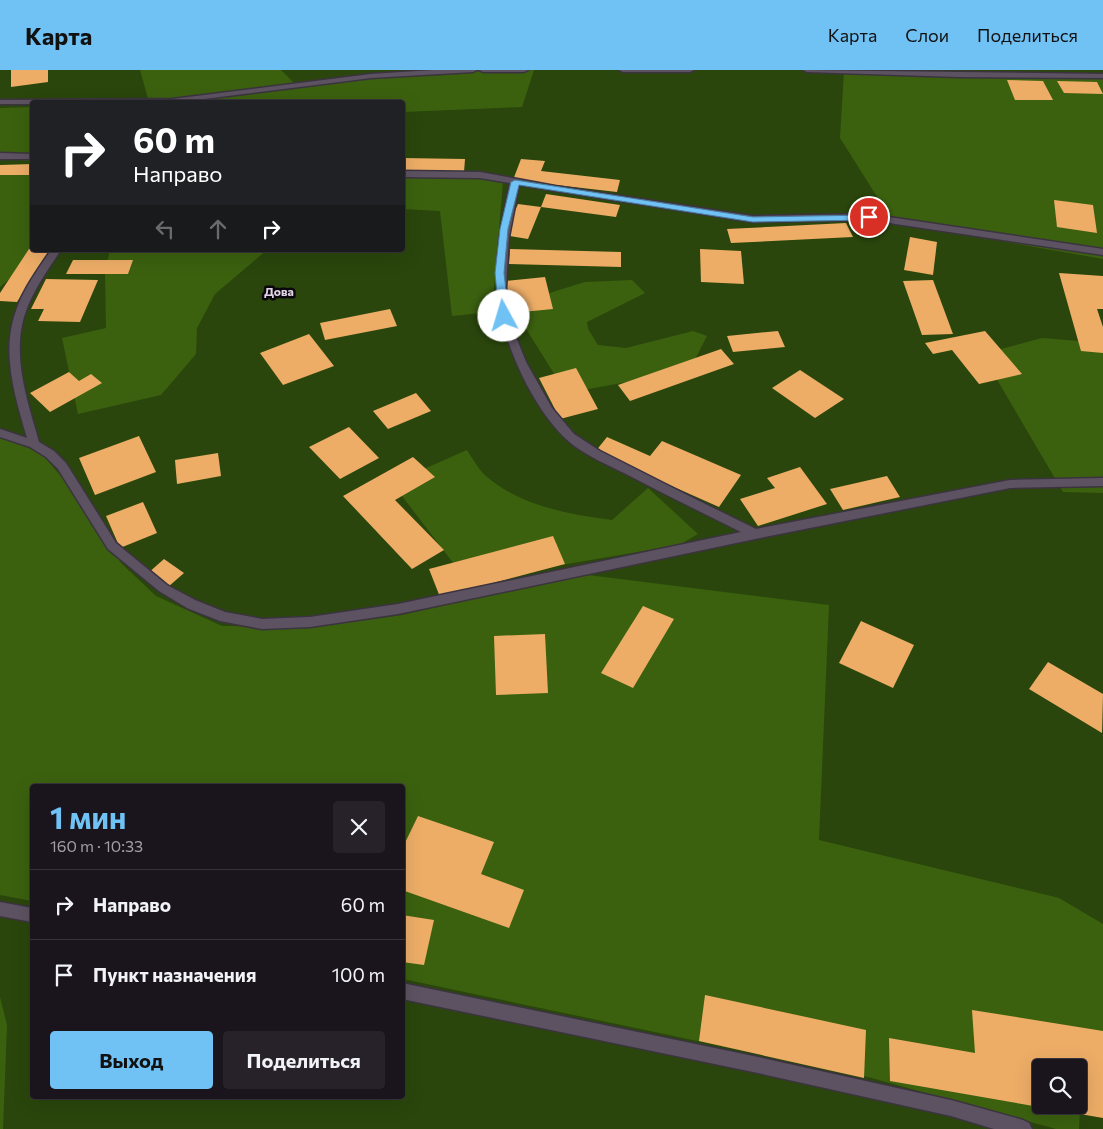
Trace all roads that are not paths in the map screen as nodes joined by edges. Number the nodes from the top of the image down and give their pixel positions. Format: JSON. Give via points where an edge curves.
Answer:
{"nodes":[{"id":1,"x":473,"y":70,"type":"edge"},
{"id":2,"x":483,"y":70,"type":"edge"},
{"id":3,"x":524,"y":70,"type":"edge"},
{"id":4,"x":623,"y":70,"type":"edge"},
{"id":5,"x":690,"y":70,"type":"edge"},
{"id":6,"x":806,"y":70,"type":"edge"},
{"id":7,"x":1103,"y":76,"type":"edge"},
{"id":8,"x":180,"y":100,"type":"edge"},
{"id":9,"x":0,"y":102,"type":"edge"},
{"id":10,"x":30,"y":102,"type":"edge"},
{"id":11,"x":0,"y":156,"type":"edge"},
{"id":12,"x":30,"y":157,"type":"edge"},
{"id":13,"x":405,"y":174,"type":"edge"},
{"id":14,"x":515,"y":182,"type":"junction"},
{"id":15,"x":55,"y":252,"type":"edge"},
{"id":16,"x":1103,"y":252,"type":"edge"},
{"id":17,"x":0,"y":432,"type":"edge"},
{"id":18,"x":34,"y":444,"type":"junction"},
{"id":19,"x":1103,"y":482,"type":"edge"},
{"id":20,"x":755,"y":534,"type":"junction"},
{"id":21,"x":0,"y":908,"type":"edge"},
{"id":22,"x":30,"y":915,"type":"edge"},
{"id":23,"x":405,"y":992,"type":"edge"},
{"id":24,"x":1023,"y":1129,"type":"edge"}],
"edges":[{"from":1,"to":8,"type":"street","via":[[371,76]]},
{"from":2,"to":3,"type":"street"},
{"from":4,"to":5,"type":"street"},
{"from":6,"to":7,"type":"street"},
{"from":9,"to":10,"type":"street"},
{"from":11,"to":12,"type":"street"},
{"from":13,"to":14,"type":"street","via":[[470,174]]},
{"from":14,"to":16,"type":"street","via":[[746,218],[861,216]]},
{"from":14,"to":20,"type":"street","via":[[504,229],[500,273],[504,316],[513,348],[547,411],[577,443]]},
{"from":15,"to":18,"type":"street","via":[[38,276],[18,318],[15,337],[18,389]]},
{"from":17,"to":18,"type":"street"},
{"from":18,"to":20,"type":"street","via":[[62,466],[112,546],[163,588],[191,604],[241,622],[293,623],[398,609]]},
{"from":19,"to":20,"type":"street","via":[[1010,484]]},
{"from":21,"to":22,"type":"street"},
{"from":23,"to":24,"type":"street","via":[[758,1064],[951,1108]]}]}
